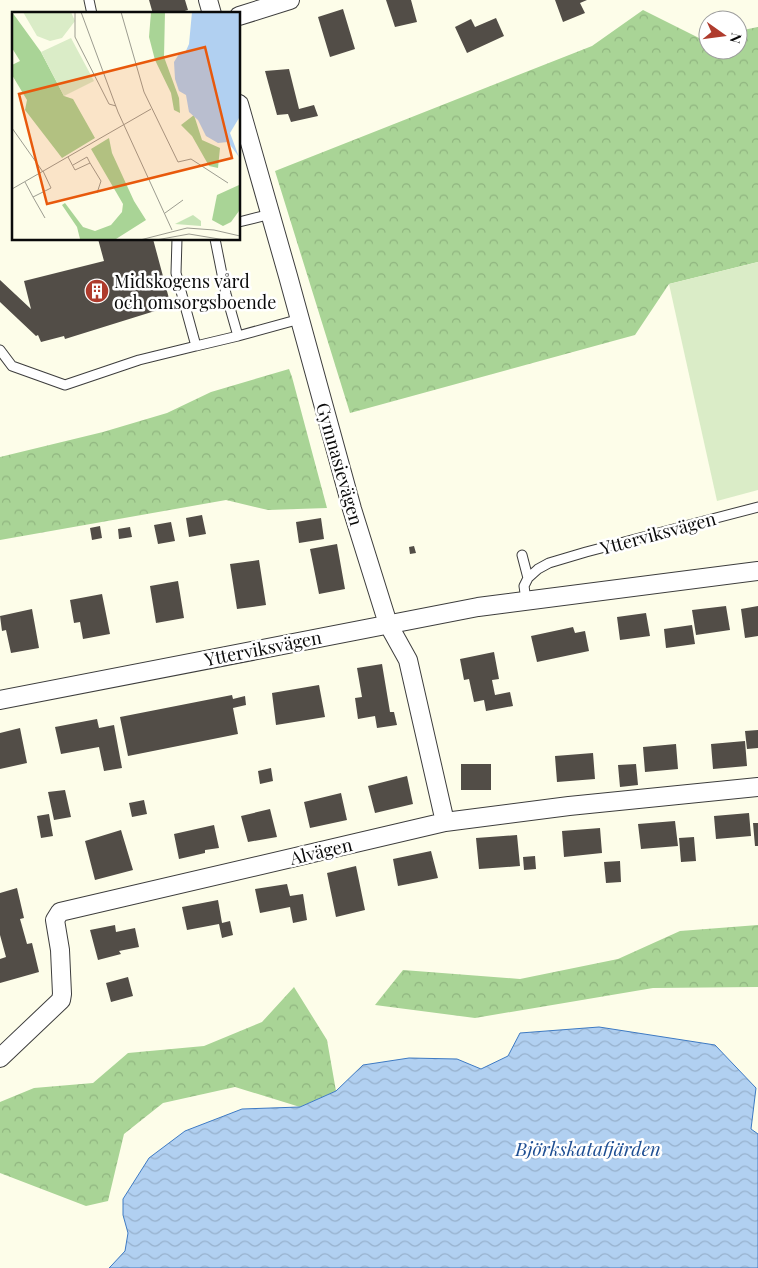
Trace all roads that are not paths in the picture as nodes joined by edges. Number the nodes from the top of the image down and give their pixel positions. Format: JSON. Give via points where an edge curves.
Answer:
{"nodes":[{"id":1,"x":290,"y":0,"type":"edge"},
{"id":2,"x":240,"y":16,"type":"edge"},
{"id":3,"x":240,"y":108,"type":"edge"},
{"id":4,"x":270,"y":214,"type":"junction"},
{"id":5,"x":240,"y":222,"type":"edge"},
{"id":6,"x":177,"y":240,"type":"edge"},
{"id":7,"x":215,"y":240,"type":"edge"},
{"id":8,"x":300,"y":319,"type":"junction"},
{"id":9,"x":238,"y":336,"type":"junction"},
{"id":10,"x":196,"y":346,"type":"junction"},
{"id":11,"x":0,"y":350,"type":"edge"},
{"id":12,"x":758,"y":507,"type":"edge"},
{"id":13,"x":522,"y":555,"type":"dead end"},
{"id":14,"x":758,"y":571,"type":"edge"},
{"id":15,"x":528,"y":578,"type":"junction"},
{"id":16,"x":526,"y":600,"type":"junction"},
{"id":17,"x":388,"y":624,"type":"junction"},
{"id":18,"x":0,"y":700,"type":"edge"},
{"id":19,"x":758,"y":787,"type":"edge"},
{"id":20,"x":445,"y":822,"type":"junction"},
{"id":21,"x":0,"y":1058,"type":"edge"}],
"edges":[{"from":1,"to":2,"type":"street"},
{"from":3,"to":4,"type":"street","name":"Gymnasievägen"},
{"from":4,"to":5,"type":"lane"},
{"from":4,"to":8,"type":"street","name":"Gymnasievägen"},
{"from":6,"to":10,"type":"lane","via":[[176,273]]},
{"from":7,"to":9,"type":"lane"},
{"from":8,"to":9,"type":"lane"},
{"from":8,"to":17,"type":"street","name":"Gymnasievägen","via":[[352,509]]},
{"from":9,"to":10,"type":"lane"},
{"from":10,"to":11,"type":"lane","via":[[139,360],[65,385],[12,366]]},
{"from":12,"to":15,"type":"lane","name":"Ytterviksvägen","via":[[549,563]]},
{"from":13,"to":15,"type":"lane"},
{"from":14,"to":16,"type":"street","name":"Ytterviksvägen"},
{"from":15,"to":16,"type":"lane","via":[[524,586]]},
{"from":16,"to":17,"type":"street","name":"Ytterviksvägen"},
{"from":17,"to":18,"type":"street","name":"Ytterviksvägen"},
{"from":17,"to":20,"type":"street","name":"Gymnasievägen","via":[[408,660]]},
{"from":19,"to":20,"type":"street","name":"Alvägen"},
{"from":20,"to":21,"type":"street","name":"Alvägen","via":[[60,912],[55,920],[60,950],[61,1000]]}]}
